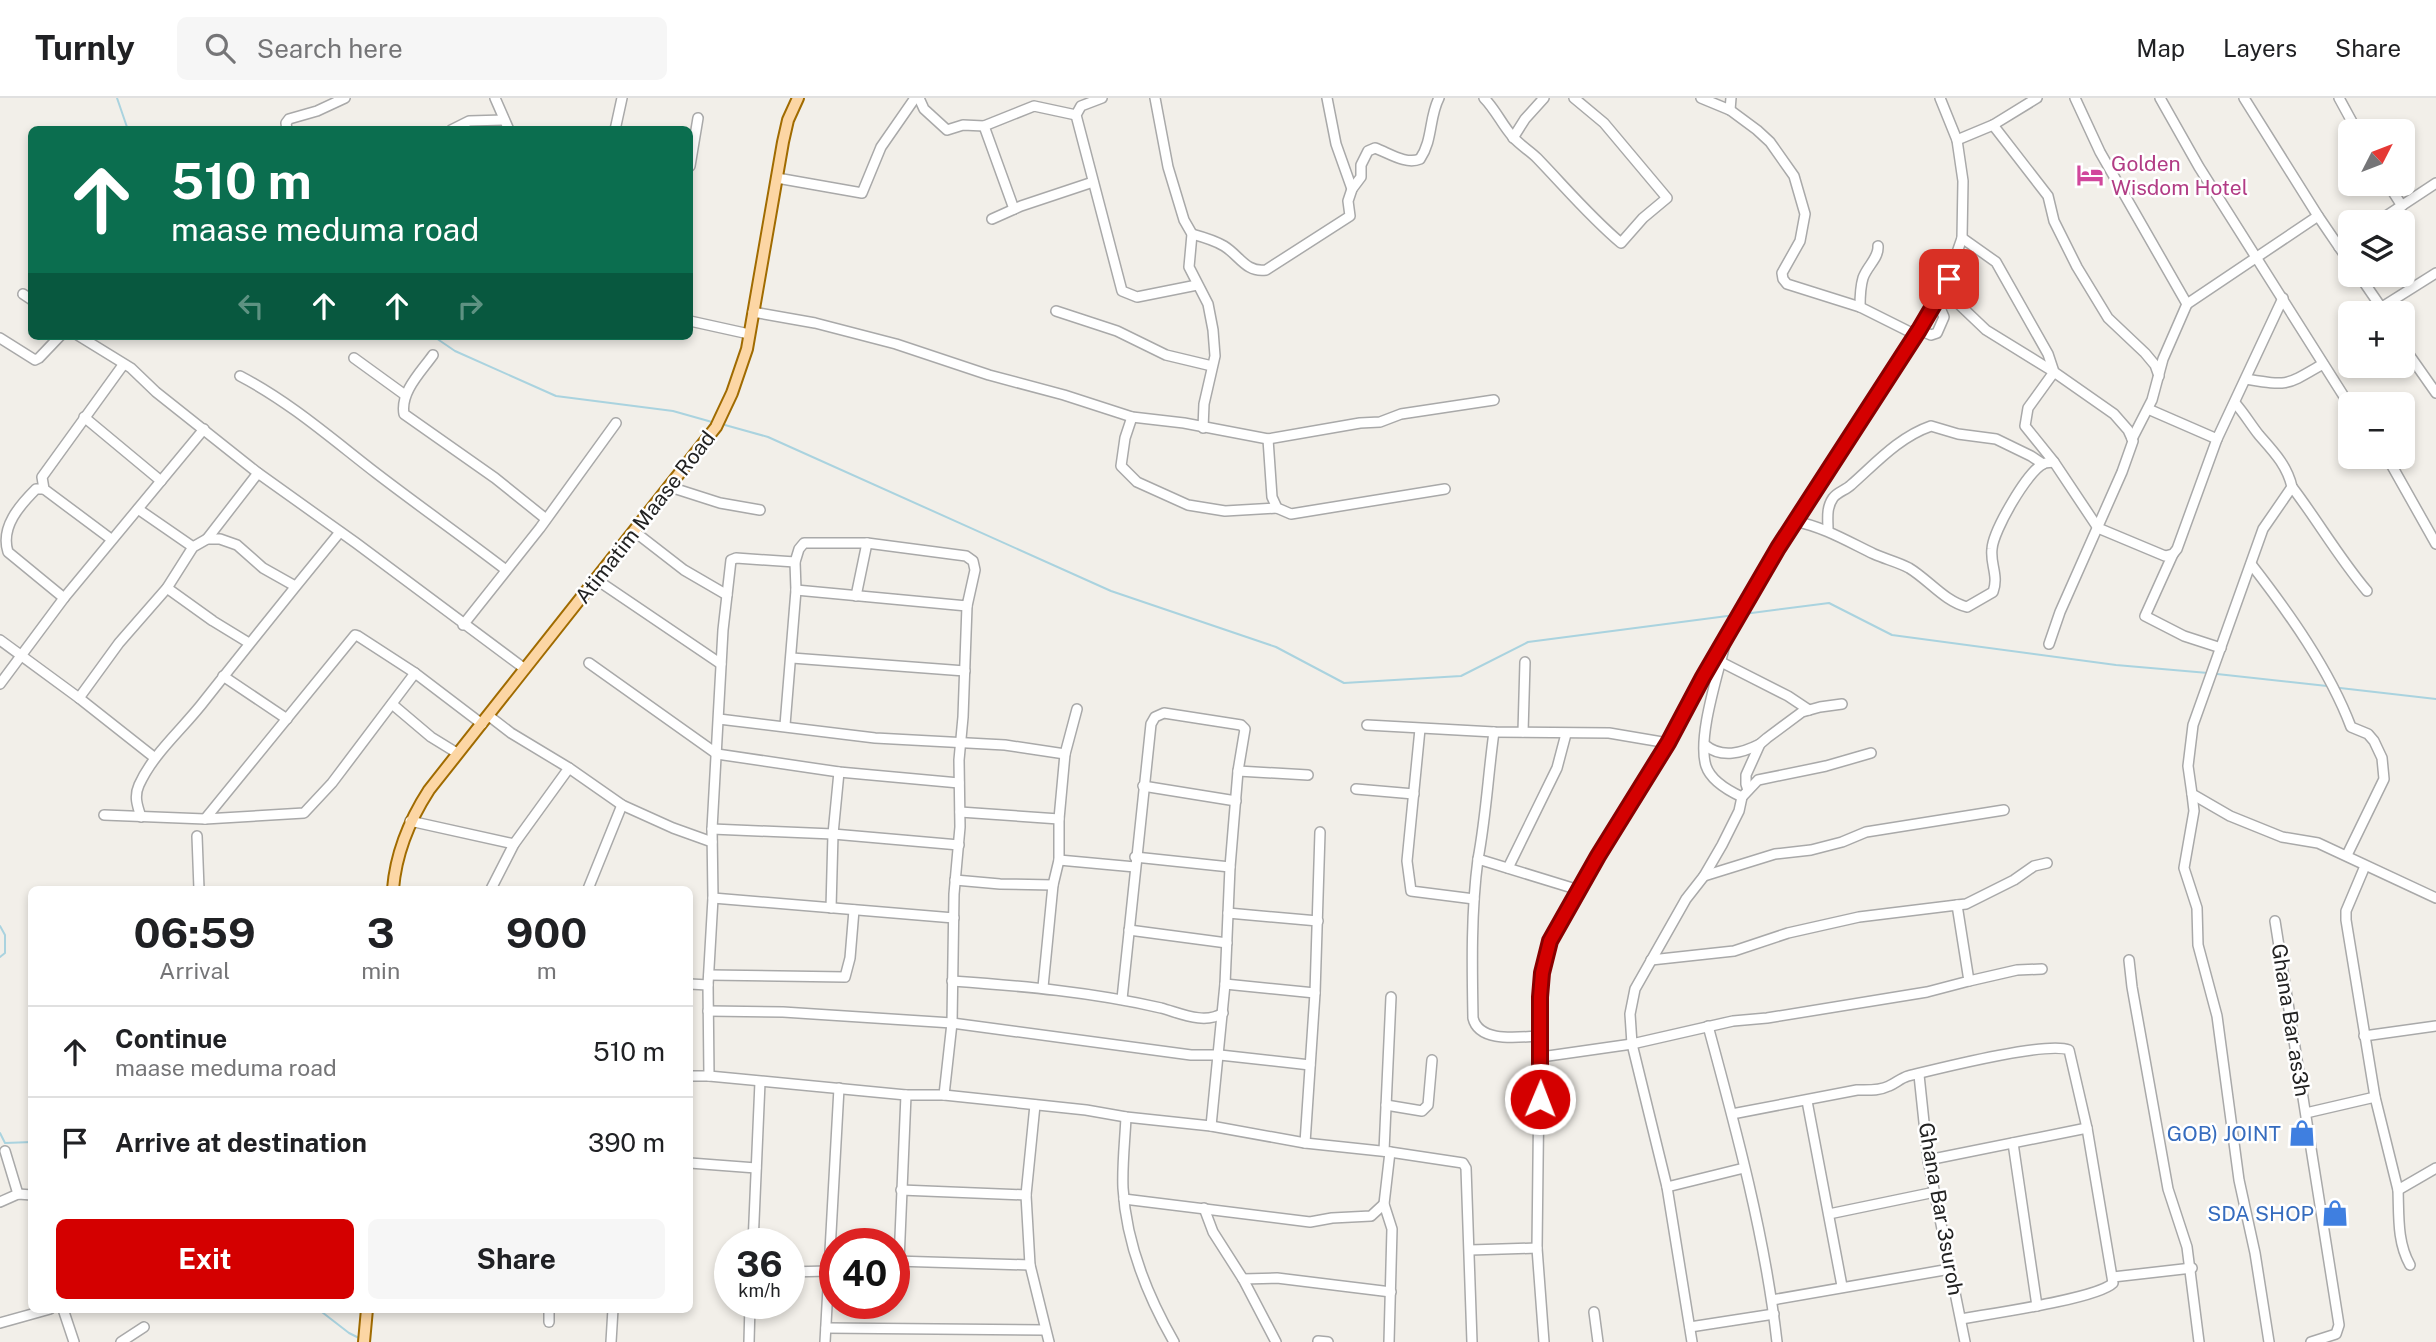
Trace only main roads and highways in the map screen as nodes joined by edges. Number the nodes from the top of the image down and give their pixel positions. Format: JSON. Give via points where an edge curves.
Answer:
{"nodes":[{"id":1,"x":799,"y":98,"type":"edge"},
{"id":2,"x":393,"y":886,"type":"edge"},
{"id":3,"x":367,"y":1313,"type":"edge"},
{"id":4,"x":365,"y":1339,"type":"edge"}],
"edges":[{"from":1,"to":2,"type":"main road","name":"Atimatim Maase Road","via":[[788,120],[740,371],[716,427],[457,754],[410,821]]},
{"from":3,"to":4,"type":"main road"}]}
